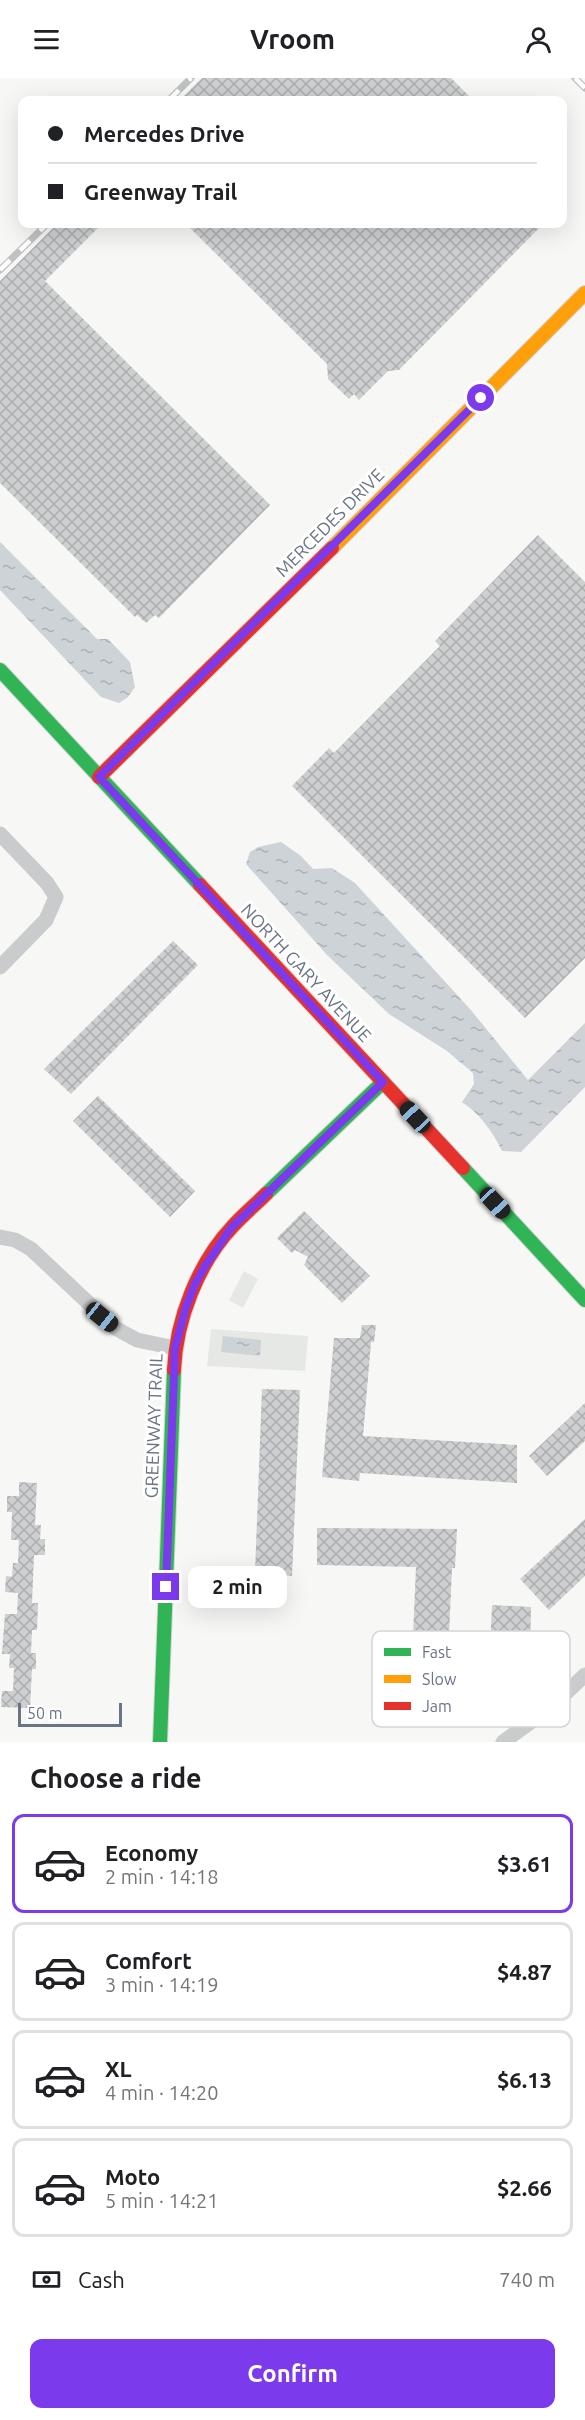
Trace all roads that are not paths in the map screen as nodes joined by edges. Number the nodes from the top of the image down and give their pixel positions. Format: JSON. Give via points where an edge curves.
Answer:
{"nodes":[{"id":1,"x":585,"y":294,"type":"edge"},
{"id":2,"x":0,"y":670,"type":"edge"},
{"id":3,"x":99,"y":777,"type":"junction"},
{"id":4,"x":0,"y":834,"type":"edge"},
{"id":5,"x":0,"y":967,"type":"edge"},
{"id":6,"x":383,"y":1082,"type":"junction"},
{"id":7,"x":0,"y":1237,"type":"edge"},
{"id":8,"x":585,"y":1300,"type":"edge"},
{"id":9,"x":175,"y":1348,"type":"junction"},
{"id":10,"x":585,"y":1676,"type":"edge"},
{"id":11,"x":570,"y":1690,"type":"edge"},
{"id":12,"x":524,"y":1727,"type":"edge"},
{"id":13,"x":160,"y":1742,"type":"edge"},
{"id":14,"x":503,"y":1742,"type":"edge"}],
"edges":[{"from":1,"to":3,"type":"street","name":"MERCEDES DRIVE"},
{"from":2,"to":3,"type":"street","name":"NORTH GARY AVENUE"},
{"from":3,"to":6,"type":"street","name":"NORTH GARY AVENUE"},
{"from":4,"to":5,"type":"street","via":[[56,897],[46,920]]},
{"from":6,"to":8,"type":"street","name":"NORTH GARY AVENUE"},
{"from":6,"to":9,"type":"street","name":"GREENWAY TRAIL","via":[[231,1228],[195,1284]]},
{"from":7,"to":9,"type":"street","via":[[15,1240],[31,1250],[115,1328],[137,1340]]},
{"from":9,"to":13,"type":"street","name":"GREENWAY TRAIL"},
{"from":10,"to":11,"type":"street"},
{"from":12,"to":14,"type":"street"}]}
